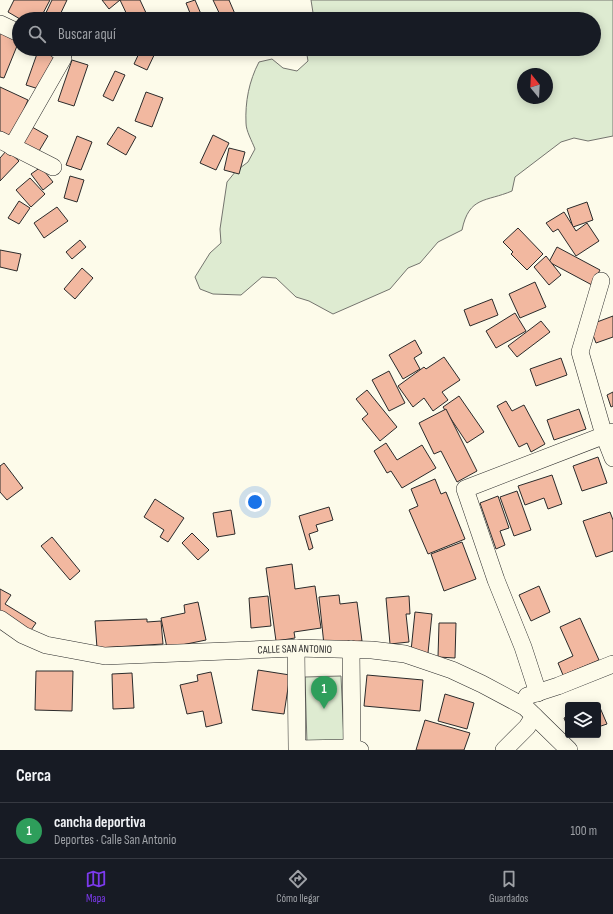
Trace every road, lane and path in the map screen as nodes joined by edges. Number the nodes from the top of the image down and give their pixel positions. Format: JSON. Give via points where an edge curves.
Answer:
{"nodes":[{"id":1,"x":0,"y":24,"type":"edge"},
{"id":2,"x":12,"y":29,"type":"edge"},
{"id":3,"x":63,"y":56,"type":"edge"},
{"id":4,"x":6,"y":143,"type":"edge"},
{"id":5,"x":53,"y":167,"type":"dead end"},
{"id":6,"x":601,"y":281,"type":"dead end"},
{"id":7,"x":608,"y":434,"type":"edge"},
{"id":8,"x":613,"y":458,"type":"edge"},
{"id":9,"x":0,"y":619,"type":"edge"},
{"id":10,"x":296,"y":648,"type":"junction"},
{"id":11,"x":351,"y":649,"type":"junction"},
{"id":12,"x":613,"y":664,"type":"edge"},
{"id":13,"x":538,"y":693,"type":"junction"},
{"id":14,"x":511,"y":700,"type":"junction"},
{"id":15,"x":534,"y":716,"type":"junction"},
{"id":16,"x":355,"y":749,"type":"edge"},
{"id":17,"x":297,"y":750,"type":"edge"},
{"id":18,"x":504,"y":750,"type":"edge"},
{"id":19,"x":569,"y":750,"type":"edge"}],
"edges":[{"from":1,"to":2,"type":"street"},
{"from":3,"to":4,"type":"street"},
{"from":4,"to":5,"type":"street"},
{"from":6,"to":7,"type":"street","via":[[580,352]]},
{"from":7,"to":8,"type":"street"},
{"from":7,"to":13,"type":"street","via":[[464,489]]},
{"from":9,"to":10,"type":"street","name":"CALLE SAN ANTONIO","via":[[23,635],[46,645],[105,656]]},
{"from":10,"to":11,"type":"street","name":"CALLE SAN ANTONIO"},
{"from":10,"to":17,"type":"street"},
{"from":11,"to":14,"type":"street","name":"CALLE SAN ANTONIO","via":[[405,654],[452,670]]},
{"from":11,"to":16,"type":"street"},
{"from":12,"to":13,"type":"street"},
{"from":13,"to":14,"type":"street"},
{"from":14,"to":15,"type":"street","name":"CALLE SAN ANTONIO","via":[[525,707]]},
{"from":15,"to":18,"type":"street","via":[[527,727]]},
{"from":15,"to":19,"type":"street","name":"CALLE SAN ANTONIO"},
{"from":16,"to":17,"type":"street"}]}
